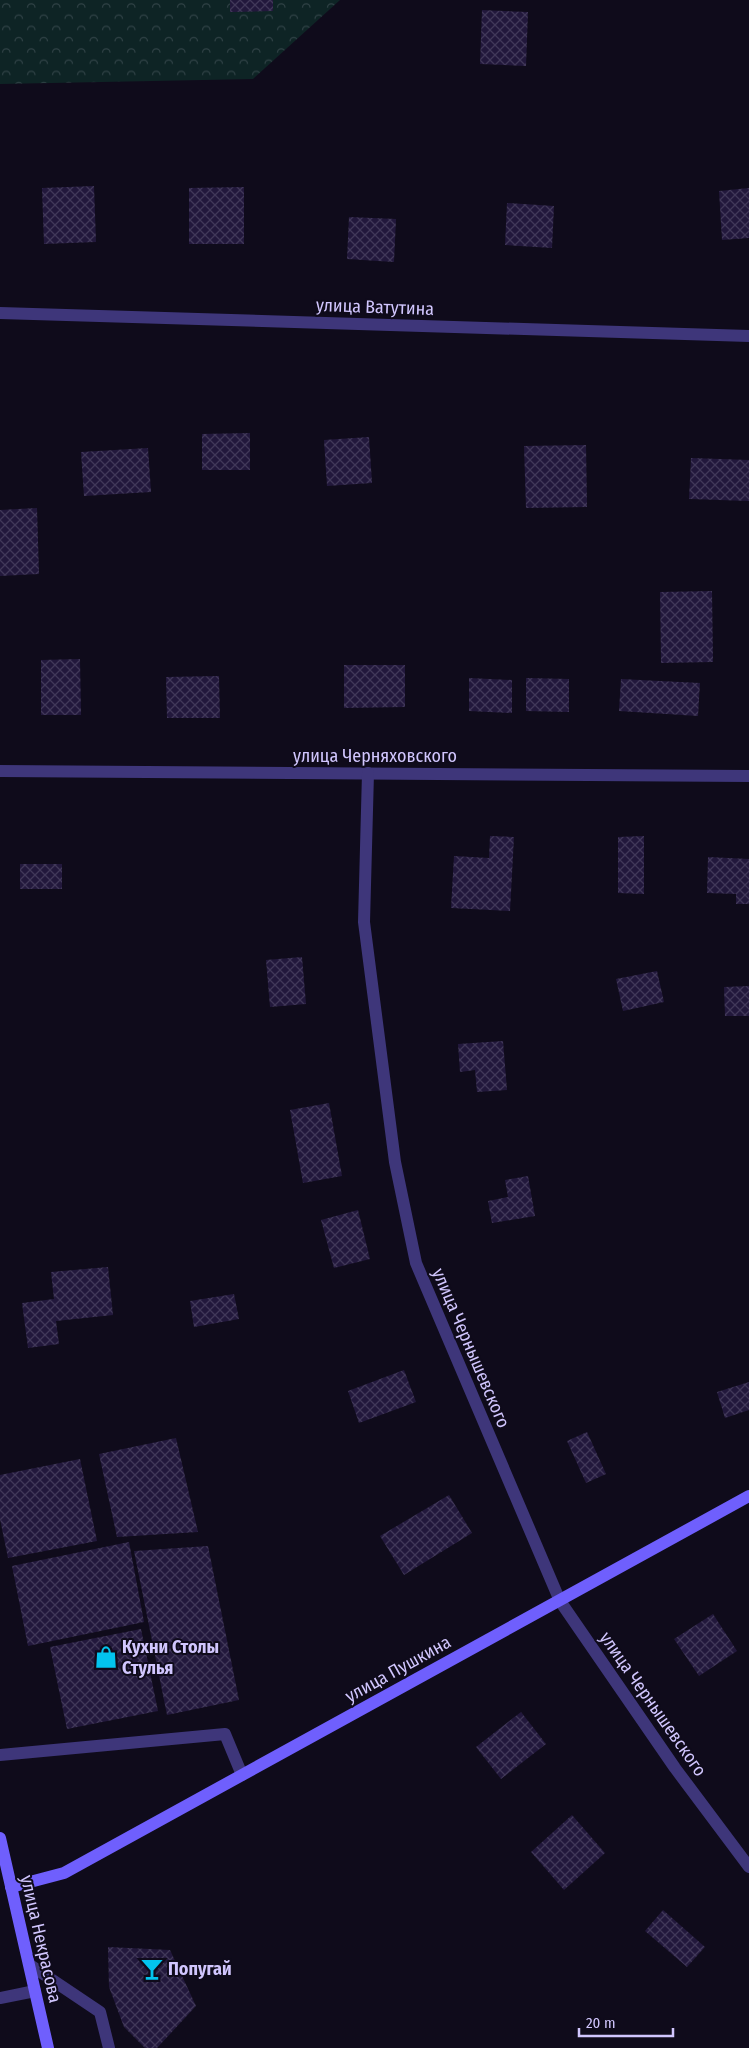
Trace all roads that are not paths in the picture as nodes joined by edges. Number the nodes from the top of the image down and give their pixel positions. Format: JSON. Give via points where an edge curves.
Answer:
{"nodes":[{"id":1,"x":0,"y":313,"type":"edge"},
{"id":2,"x":749,"y":336,"type":"edge"},
{"id":3,"x":0,"y":771,"type":"edge"},
{"id":4,"x":368,"y":773,"type":"junction"},
{"id":5,"x":749,"y":776,"type":"edge"},
{"id":6,"x":749,"y":1496,"type":"edge"},
{"id":7,"x":560,"y":1601,"type":"junction"},
{"id":8,"x":0,"y":1755,"type":"edge"},
{"id":9,"x":242,"y":1775,"type":"junction"},
{"id":10,"x":0,"y":1838,"type":"edge"},
{"id":11,"x":749,"y":1867,"type":"edge"},
{"id":12,"x":11,"y":1887,"type":"junction"},
{"id":13,"x":30,"y":1965,"type":"junction"},
{"id":14,"x":35,"y":1991,"type":"junction"},
{"id":15,"x":0,"y":1998,"type":"edge"},
{"id":16,"x":48,"y":2048,"type":"edge"},
{"id":17,"x":109,"y":2048,"type":"edge"}],
"edges":[{"from":1,"to":2,"type":"street","name":"улица Ватутина"},
{"from":3,"to":4,"type":"street","name":"улица Черняховского"},
{"from":4,"to":5,"type":"street","name":"улица Черняховского"},
{"from":4,"to":7,"type":"street","name":"улица Чернышевского","via":[[364,922],[395,1162],[416,1264]]},
{"from":6,"to":7,"type":"street","name":"улица Пушкина"},
{"from":7,"to":9,"type":"street","name":"улица Пушкина"},
{"from":7,"to":11,"type":"street","name":"улица Чернышевского","via":[[675,1768]]},
{"from":8,"to":9,"type":"street","via":[[225,1734]]},
{"from":9,"to":12,"type":"street","name":"улица Пушкина","via":[[64,1873]]},
{"from":10,"to":12,"type":"street","name":"улица Некрасова"},
{"from":12,"to":13,"type":"street","name":"улица Некрасова"},
{"from":13,"to":14,"type":"street","name":"улица Некрасова"},
{"from":13,"to":17,"type":"street","via":[[100,2012]]},
{"from":14,"to":15,"type":"street"},
{"from":14,"to":16,"type":"street","name":"улица Некрасова"}]}
